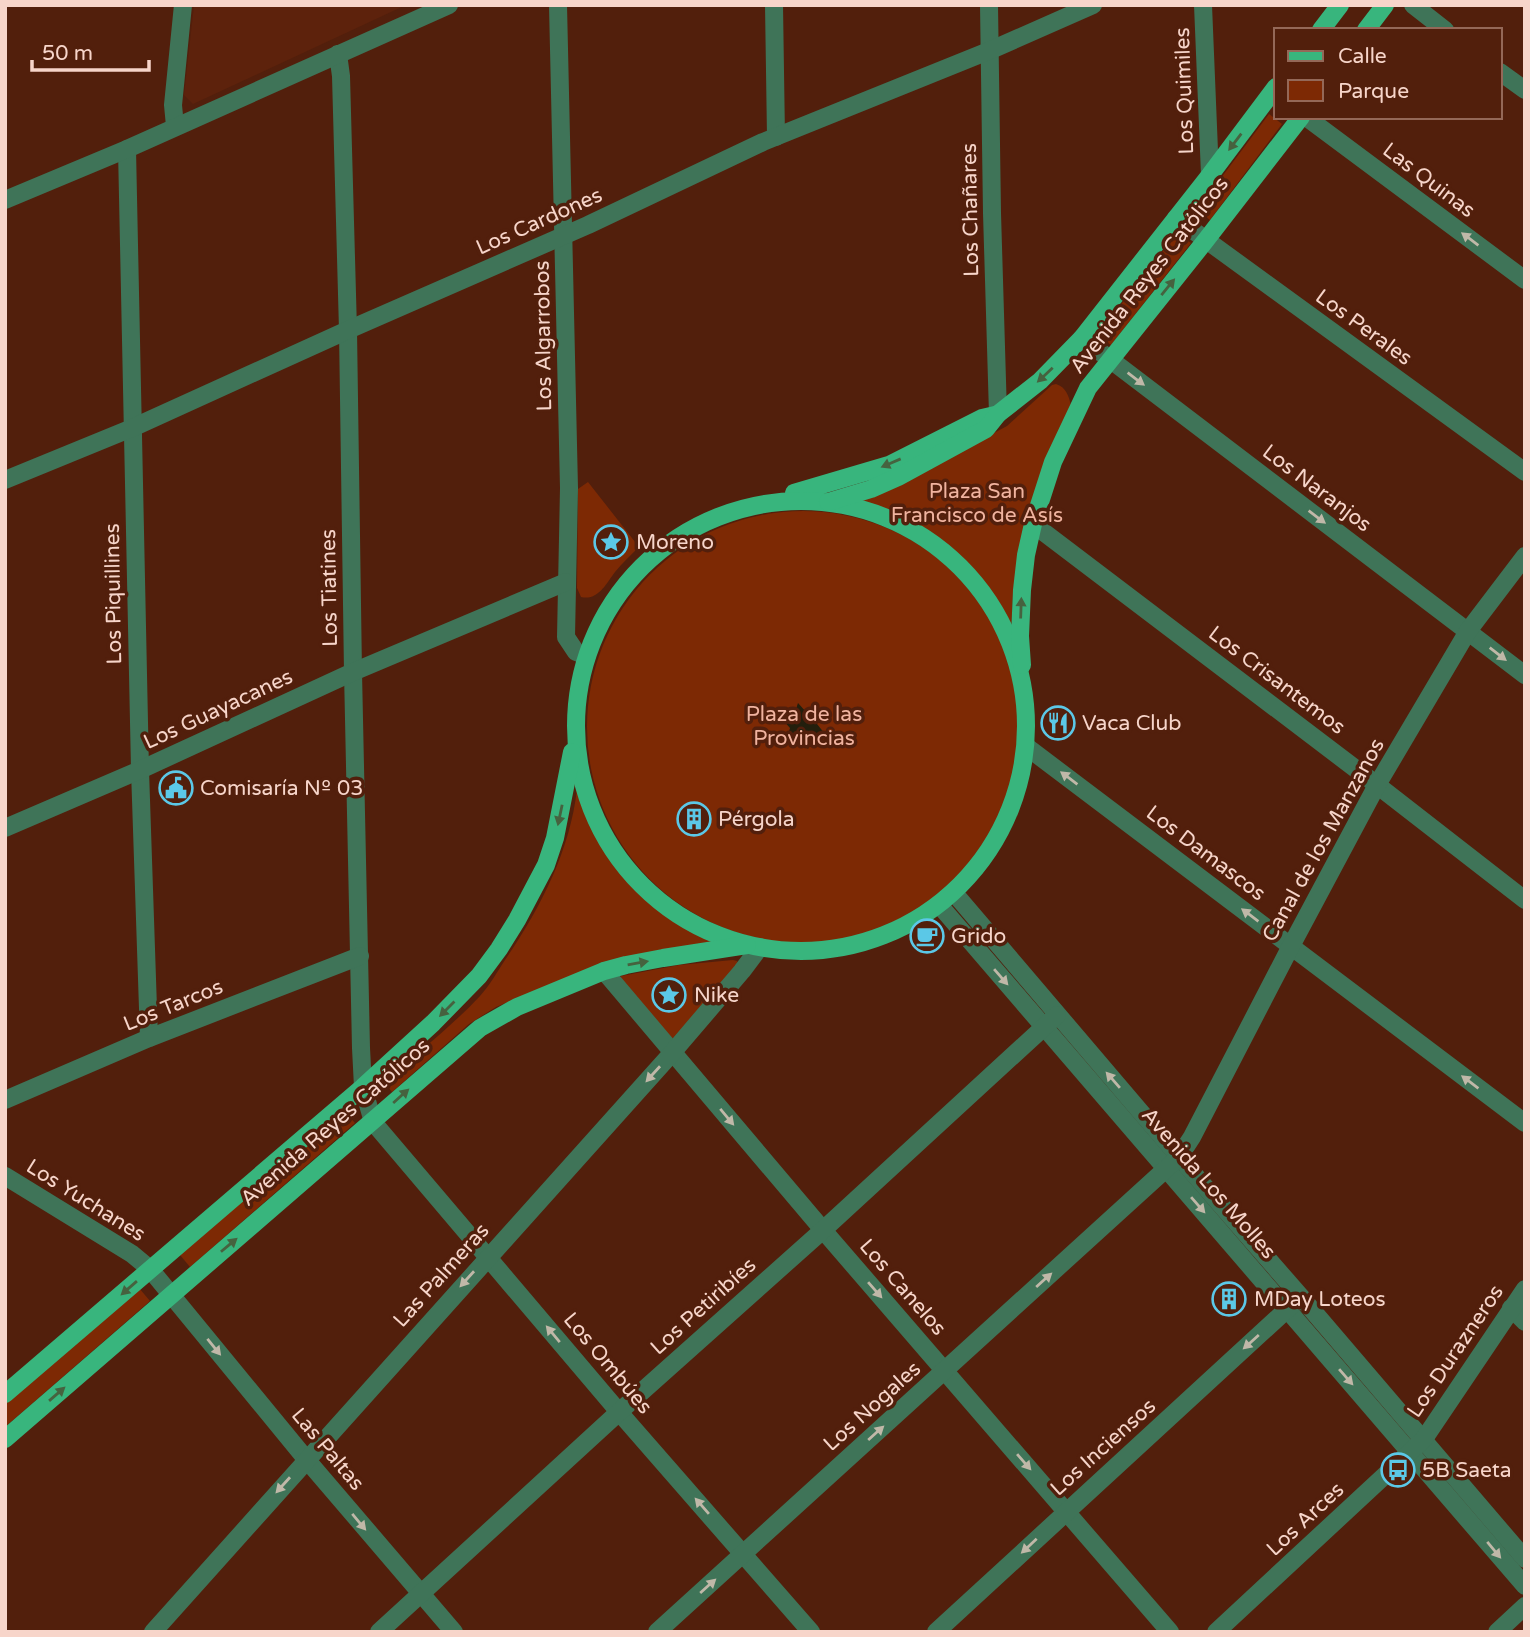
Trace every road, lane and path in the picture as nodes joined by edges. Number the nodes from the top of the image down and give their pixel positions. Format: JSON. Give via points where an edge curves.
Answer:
{"nodes":[{"id":1,"x":183,"y":5,"type":"edge"},
{"id":2,"x":449,"y":5,"type":"edge"},
{"id":3,"x":558,"y":5,"type":"edge"},
{"id":4,"x":774,"y":5,"type":"edge"},
{"id":5,"x":989,"y":5,"type":"edge"},
{"id":6,"x":1093,"y":5,"type":"edge"},
{"id":7,"x":1203,"y":5,"type":"edge"},
{"id":8,"x":1340,"y":5,"type":"edge"},
{"id":9,"x":1385,"y":5,"type":"edge"},
{"id":10,"x":1413,"y":5,"type":"edge"},
{"id":11,"x":1323,"y":28,"type":"edge"},
{"id":12,"x":1368,"y":28,"type":"edge"},
{"id":13,"x":1442,"y":28,"type":"edge"},
{"id":14,"x":991,"y":50,"type":"junction"},
{"id":15,"x":338,"y":54,"type":"junction"},
{"id":16,"x":1502,"y":73,"type":"edge"},
{"id":17,"x":1525,"y":90,"type":"edge"},
{"id":18,"x":1274,"y":94,"type":"edge"},
{"id":19,"x":1302,"y":119,"type":"edge"},
{"id":20,"x":1307,"y":119,"type":"edge"},
{"id":21,"x":175,"y":126,"type":"junction"},
{"id":22,"x":776,"y":137,"type":"junction"},
{"id":23,"x":127,"y":149,"type":"junction"},
{"id":24,"x":1210,"y":175,"type":"junction"},
{"id":25,"x":5,"y":201,"type":"edge"},
{"id":26,"x":1176,"y":218,"type":"junction"},
{"id":27,"x":564,"y":235,"type":"junction"},
{"id":28,"x":1206,"y":240,"type":"junction"},
{"id":29,"x":1525,"y":280,"type":"edge"},
{"id":30,"x":348,"y":330,"type":"junction"},
{"id":31,"x":1082,"y":338,"type":"junction"},
{"id":32,"x":1110,"y":359,"type":"junction"},
{"id":33,"x":998,"y":414,"type":"junction"},
{"id":34,"x":132,"y":428,"type":"junction"},
{"id":35,"x":1525,"y":472,"type":"edge"},
{"id":36,"x":5,"y":480,"type":"edge"},
{"id":37,"x":777,"y":498,"type":"junction"},
{"id":38,"x":828,"y":502,"type":"junction"},
{"id":39,"x":1033,"y":524,"type":"junction"},
{"id":40,"x":1525,"y":556,"type":"edge"},
{"id":41,"x":566,"y":582,"type":"junction"},
{"id":42,"x":1468,"y":631,"type":"junction"},
{"id":43,"x":586,"y":656,"type":"junction"},
{"id":44,"x":353,"y":672,"type":"junction"},
{"id":45,"x":1525,"y":674,"type":"edge"},
{"id":46,"x":1023,"y":677,"type":"junction"},
{"id":47,"x":1027,"y":747,"type":"junction"},
{"id":48,"x":572,"y":748,"type":"junction"},
{"id":49,"x":139,"y":770,"type":"junction"},
{"id":50,"x":1377,"y":785,"type":"junction"},
{"id":51,"x":5,"y":828,"type":"edge"},
{"id":52,"x":955,"y":894,"type":"junction"},
{"id":53,"x":1525,"y":900,"type":"edge"},
{"id":54,"x":941,"y":907,"type":"junction"},
{"id":55,"x":755,"y":946,"type":"junction"},
{"id":56,"x":1291,"y":946,"type":"junction"},
{"id":57,"x":360,"y":956,"type":"junction"},
{"id":58,"x":604,"y":971,"type":"junction"},
{"id":59,"x":1050,"y":1021,"type":"junction"},
{"id":60,"x":149,"y":1038,"type":"junction"},
{"id":61,"x":672,"y":1053,"type":"junction"},
{"id":62,"x":363,"y":1087,"type":"junction"},
{"id":63,"x":5,"y":1100,"type":"edge"},
{"id":64,"x":373,"y":1122,"type":"junction"},
{"id":65,"x":1525,"y":1123,"type":"edge"},
{"id":66,"x":1173,"y":1163,"type":"junction"},
{"id":67,"x":5,"y":1176,"type":"edge"},
{"id":68,"x":823,"y":1230,"type":"junction"},
{"id":69,"x":488,"y":1256,"type":"junction"},
{"id":70,"x":150,"y":1269,"type":"junction"},
{"id":71,"x":1525,"y":1289,"type":"edge"},
{"id":72,"x":171,"y":1294,"type":"junction"},
{"id":73,"x":1294,"y":1303,"type":"junction"},
{"id":74,"x":1511,"y":1308,"type":"junction"},
{"id":75,"x":1525,"y":1322,"type":"edge"},
{"id":76,"x":945,"y":1370,"type":"junction"},
{"id":77,"x":5,"y":1394,"type":"edge"},
{"id":78,"x":619,"y":1412,"type":"junction"},
{"id":79,"x":5,"y":1439,"type":"edge"},
{"id":80,"x":1417,"y":1445,"type":"junction"},
{"id":81,"x":306,"y":1459,"type":"junction"},
{"id":82,"x":1066,"y":1511,"type":"junction"},
{"id":83,"x":743,"y":1554,"type":"junction"},
{"id":84,"x":1525,"y":1559,"type":"edge"},
{"id":85,"x":1525,"y":1586,"type":"edge"},
{"id":86,"x":421,"y":1594,"type":"junction"},
{"id":87,"x":1525,"y":1606,"type":"edge"},
{"id":88,"x":153,"y":1632,"type":"edge"},
{"id":89,"x":379,"y":1632,"type":"edge"},
{"id":90,"x":454,"y":1632,"type":"edge"},
{"id":91,"x":657,"y":1632,"type":"edge"},
{"id":92,"x":811,"y":1632,"type":"edge"},
{"id":93,"x":936,"y":1632,"type":"edge"},
{"id":94,"x":1170,"y":1632,"type":"edge"},
{"id":95,"x":1216,"y":1632,"type":"edge"},
{"id":96,"x":1497,"y":1632,"type":"edge"}],
"edges":[{"from":1,"to":21,"type":"street"},
{"from":2,"to":15,"type":"street"},
{"from":3,"to":27,"type":"street","name":"Los Algarrobos"},
{"from":4,"to":22,"type":"street"},
{"from":5,"to":14,"type":"street","name":"Los Chañares"},
{"from":6,"to":14,"type":"street","name":"Los Cardones"},
{"from":7,"to":24,"type":"street","name":"Los Quimiles"},
{"from":8,"to":11,"type":"main road"},
{"from":9,"to":12,"type":"main road"},
{"from":10,"to":13,"type":"street"},
{"from":14,"to":22,"type":"street","name":"Los Cardones"},
{"from":14,"to":33,"type":"street","name":"Los Chañares"},
{"from":15,"to":21,"type":"street"},
{"from":15,"to":30,"type":"street","name":"Los Tiatines"},
{"from":16,"to":17,"type":"street"},
{"from":18,"to":24,"type":"main road","name":"Avenida Reyes Católicos","one_way":true},
{"from":19,"to":28,"type":"main road","name":"Avenida Reyes Católicos"},
{"from":29,"to":20,"type":"street","name":"Las Quinas","one_way":true},
{"from":21,"to":23,"type":"street"},
{"from":22,"to":27,"type":"street","name":"Los Cardones"},
{"from":23,"to":25,"type":"street"},
{"from":23,"to":34,"type":"street","name":"Los Piquillines"},
{"from":24,"to":26,"type":"main road","name":"Avenida Reyes Católicos"},
{"from":26,"to":28,"type":"street","name":"Los Perales"},
{"from":26,"to":31,"type":"main road","name":"Avenida Reyes Católicos"},
{"from":27,"to":30,"type":"street","name":"Los Cardones"},
{"from":27,"to":41,"type":"street","name":"Los Algarrobos","via":[[569,488]]},
{"from":32,"to":28,"type":"main road","name":"Avenida Reyes Católicos","one_way":true},
{"from":28,"to":35,"type":"street","name":"Los Perales"},
{"from":30,"to":34,"type":"street","name":"Los Cardones"},
{"from":30,"to":44,"type":"street","name":"Los Tiatines"},
{"from":31,"to":32,"type":"street","name":"Los Naranjos"},
{"from":31,"to":33,"type":"main road","name":"Avenida Reyes Católicos","one_way":true,"via":[[1040,381]]},
{"from":32,"to":39,"type":"main road","name":"Avenida Reyes Católicos","via":[[1088,388],[1053,462]]},
{"from":32,"to":42,"type":"street","name":"Los Naranjos","one_way":true},
{"from":33,"to":37,"type":"main road","name":"Avenida Reyes Católicos","one_way":true,"via":[[889,465]]},
{"from":33,"to":38,"type":"main road","name":"Avenida Reyes Católicos","via":[[986,429],[898,477]]},
{"from":34,"to":36,"type":"street","name":"Los Cardones"},
{"from":34,"to":49,"type":"street","name":"Los Piquillines"},
{"from":37,"to":38,"type":"main road"},
{"from":37,"to":43,"type":"main road","name":"Avenida Reyes Católicos","via":[[697,522],[678,535],[632,580]]},
{"from":38,"to":46,"type":"main road","via":[[893,524],[931,544],[956,565],[986,598]]},
{"from":46,"to":39,"type":"main road","name":"Avenida Reyes Católicos","one_way":true,"via":[[1022,590]]},
{"from":39,"to":50,"type":"street","name":"Los Crisantemos"},
{"from":40,"to":42,"type":"street","name":"Canal de los Manzanos"},
{"from":41,"to":43,"type":"street","name":"Los Algarrobos","via":[[566,636],[576,652]]},
{"from":41,"to":44,"type":"street","name":"Los Guayacanes"},
{"from":42,"to":45,"type":"street","name":"Los Naranjos","one_way":true},
{"from":42,"to":50,"type":"street","name":"Canal de los Manzanos"},
{"from":43,"to":48,"type":"main road","name":"Avenida Reyes Católicos","via":[[577,685]]},
{"from":44,"to":49,"type":"street","name":"Los Guayacanes"},
{"from":44,"to":57,"type":"street","name":"Los Tiatines"},
{"from":46,"to":47,"type":"main road","name":"Avenida Reyes Católicos"},
{"from":47,"to":52,"type":"main road","name":"Avenida Reyes Católicos","via":[[1014,800],[1000,831],[988,855]]},
{"from":56,"to":47,"type":"street","name":"Los Damascos","one_way":true},
{"from":48,"to":55,"type":"main road","via":[[587,796],[616,851],[633,871],[680,914],[722,936]]},
{"from":48,"to":62,"type":"main road","name":"Avenida Reyes Católicos","one_way":true,"via":[[552,847],[517,920],[479,976]]},
{"from":49,"to":51,"type":"street","name":"Los Guayacanes"},
{"from":49,"to":60,"type":"street","name":"Los Piquillines"},
{"from":50,"to":53,"type":"street","name":"Los Crisantemos"},
{"from":50,"to":56,"type":"street","name":"Canal de los Manzanos"},
{"from":52,"to":54,"type":"main road","name":"Avenida Reyes Católicos"},
{"from":52,"to":59,"type":"street","name":"Avenida Los Molles"},
{"from":54,"to":55,"type":"main road","name":"Avenida Reyes Católicos","via":[[899,930],[867,940],[799,949]]},
{"from":54,"to":59,"type":"street","name":"Avenida Los Molles","one_way":true},
{"from":58,"to":55,"type":"main road","name":"Avenida Reyes Católicos","one_way":true},
{"from":55,"to":61,"type":"street","name":"Las Palmeras","via":[[742,971]]},
{"from":65,"to":56,"type":"street","name":"Los Damascos","one_way":true},
{"from":56,"to":66,"type":"street","name":"Canal de los Manzanos","via":[[1192,1137]]},
{"from":57,"to":60,"type":"street","name":"Los Tarcos"},
{"from":57,"to":62,"type":"street","name":"Los Tiatines"},
{"from":58,"to":61,"type":"street","name":"Los Canelos"},
{"from":64,"to":58,"type":"main road","name":"Avenida Reyes Católicos","one_way":true,"via":[[480,1028],[517,1007]]},
{"from":59,"to":66,"type":"street","name":"Avenida Los Molles"},
{"from":59,"to":68,"type":"street","name":"Los Petiribíes"},
{"from":60,"to":63,"type":"street","name":"Los Tarcos"},
{"from":61,"to":68,"type":"street","name":"Los Canelos","one_way":true},
{"from":61,"to":69,"type":"street","name":"Las Palmeras","one_way":true},
{"from":62,"to":64,"type":"street","name":"Los Tiatines"},
{"from":62,"to":70,"type":"main road","name":"Avenida Reyes Católicos"},
{"from":64,"to":69,"type":"street","name":"Los Ombúes"},
{"from":72,"to":64,"type":"main road","name":"Avenida Reyes Católicos","one_way":true},
{"from":66,"to":73,"type":"street","name":"Avenida Los Molles"},
{"from":76,"to":66,"type":"street","name":"Los Nogales","one_way":true},
{"from":67,"to":70,"type":"street","name":"Los Yuchanes"},
{"from":68,"to":76,"type":"street","name":"Los Canelos","one_way":true},
{"from":68,"to":78,"type":"street","name":"Los Petiribíes"},
{"from":78,"to":69,"type":"street","name":"Los Ombúes","one_way":true},
{"from":69,"to":81,"type":"street","name":"Las Palmeras","one_way":true},
{"from":70,"to":72,"type":"street","name":"Los Yuchanes"},
{"from":70,"to":77,"type":"main road","name":"Avenida Reyes Católicos","one_way":true},
{"from":71,"to":74,"type":"street","name":"Los Durazneros"},
{"from":79,"to":72,"type":"main road","name":"Avenida Reyes Católicos","one_way":true},
{"from":72,"to":81,"type":"street","name":"Las Paltas","one_way":true},
{"from":73,"to":80,"type":"street","name":"Avenida Los Molles"},
{"from":73,"to":82,"type":"street","name":"Los Inciensos","one_way":true},
{"from":74,"to":75,"type":"street"},
{"from":74,"to":80,"type":"street","name":"Los Durazneros"},
{"from":76,"to":82,"type":"street","name":"Los Canelos","one_way":true},
{"from":83,"to":76,"type":"street","name":"Los Nogales","one_way":true},
{"from":83,"to":78,"type":"street","name":"Los Ombúes","one_way":true},
{"from":78,"to":86,"type":"street","name":"Los Petiribíes"},
{"from":80,"to":84,"type":"street","name":"Avenida Los Molles"},
{"from":80,"to":85,"type":"street","name":"Avenida Los Molles","one_way":true},
{"from":80,"to":95,"type":"street","name":"Los Arces"},
{"from":81,"to":86,"type":"street","name":"Las Paltas","one_way":true},
{"from":81,"to":88,"type":"street","name":"Las Palmeras","one_way":true},
{"from":82,"to":93,"type":"street","name":"Los Inciensos","one_way":true},
{"from":82,"to":94,"type":"street","name":"Los Canelos"},
{"from":91,"to":83,"type":"street","name":"Los Nogales","one_way":true},
{"from":83,"to":92,"type":"street","name":"Los Ombúes"},
{"from":86,"to":89,"type":"street","name":"Los Petiribíes"},
{"from":86,"to":90,"type":"street","name":"Las Paltas"},
{"from":87,"to":96,"type":"street"}]}
